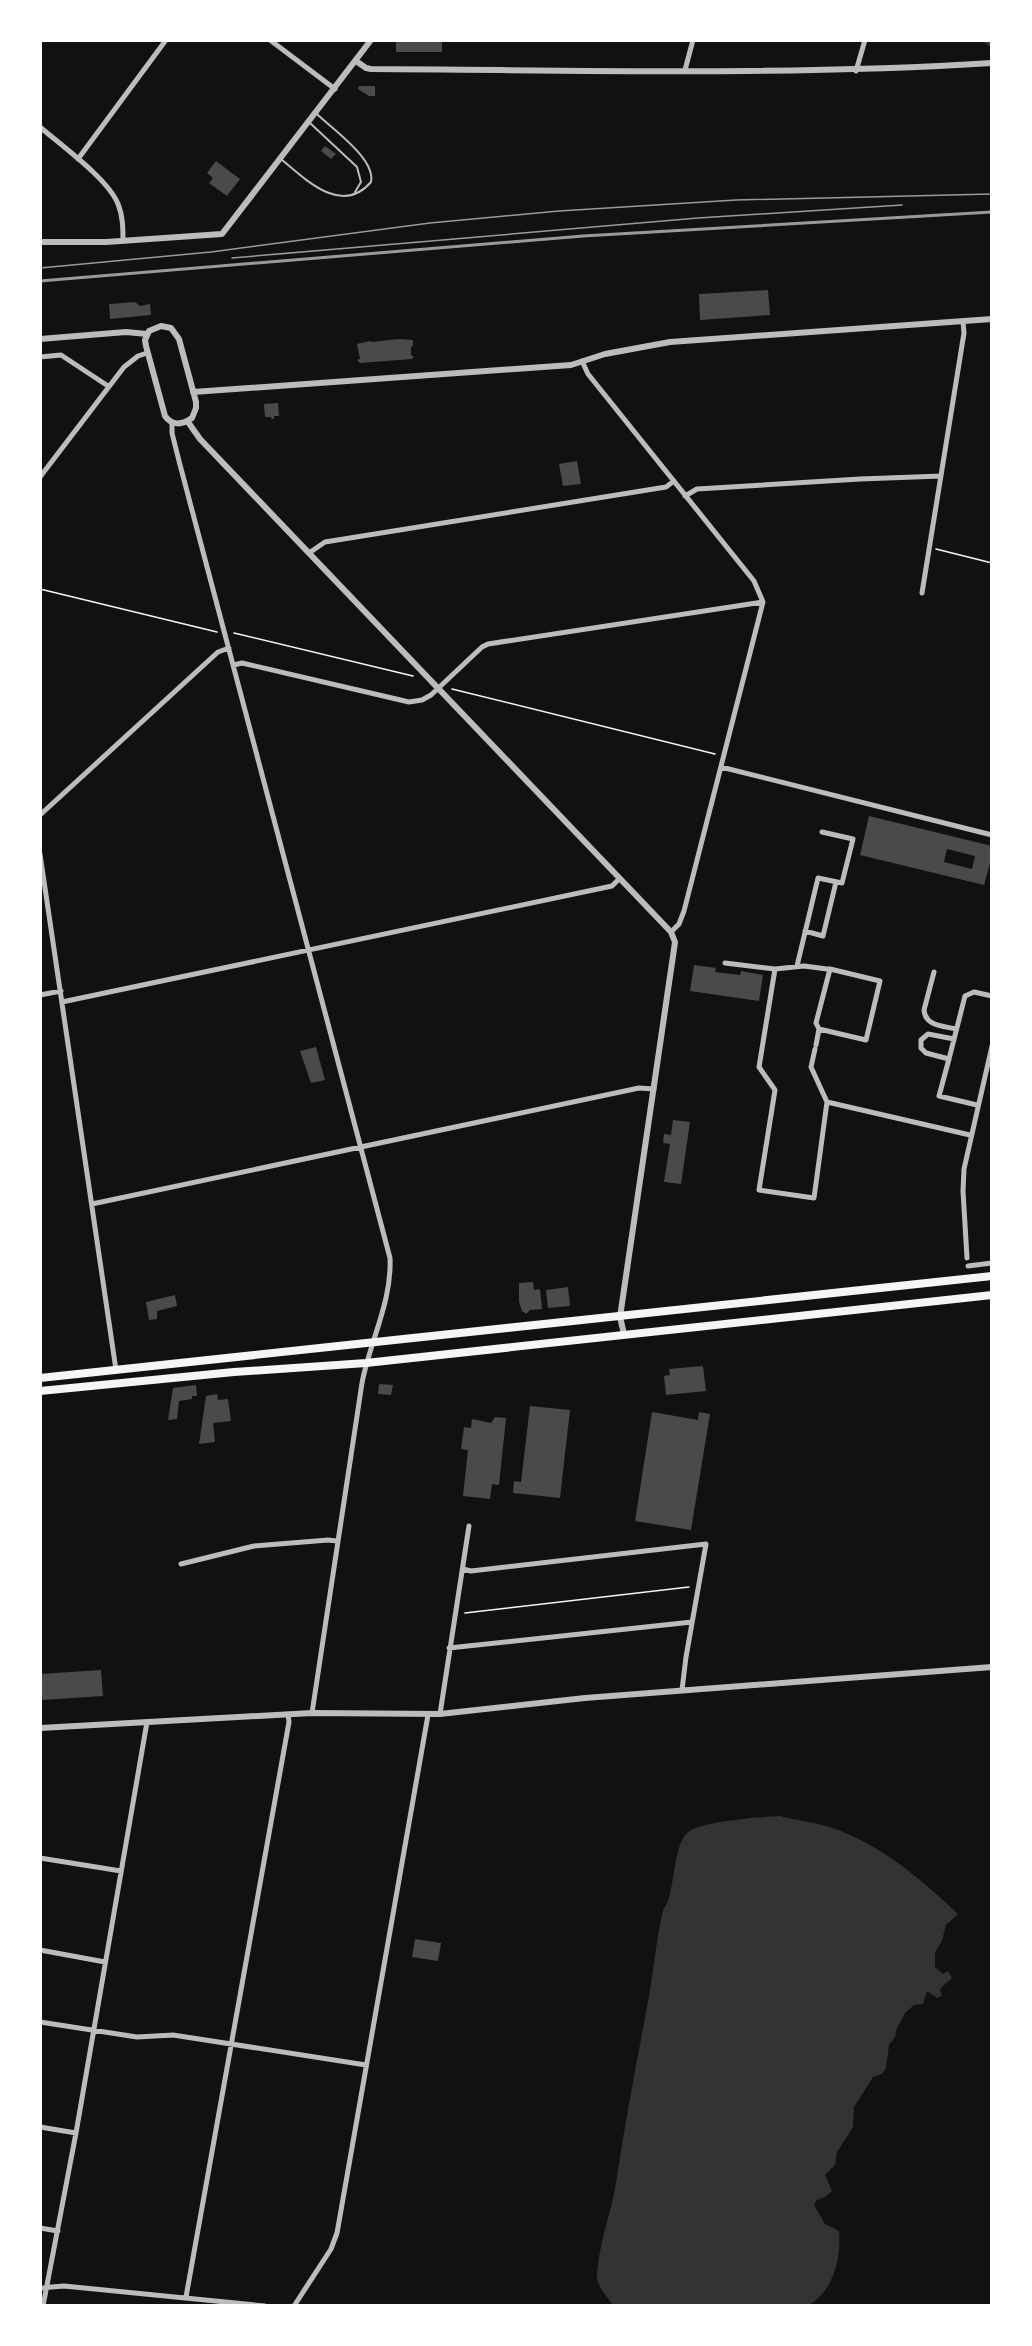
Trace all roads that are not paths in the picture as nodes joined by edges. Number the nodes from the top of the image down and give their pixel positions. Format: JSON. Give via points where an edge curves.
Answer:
{"nodes":[{"id":1,"x":166,"y":40,"type":"edge"},
{"id":2,"x":270,"y":40,"type":"edge"},
{"id":3,"x":371,"y":40,"type":"edge"},
{"id":4,"x":693,"y":40,"type":"edge"},
{"id":5,"x":865,"y":40,"type":"edge"},
{"id":6,"x":356,"y":61,"type":"junction"},
{"id":7,"x":992,"y":63,"type":"edge"},
{"id":8,"x":685,"y":70,"type":"junction"},
{"id":9,"x":856,"y":71,"type":"junction"},
{"id":10,"x":335,"y":88,"type":"junction"},
{"id":11,"x":316,"y":114,"type":"junction"},
{"id":12,"x":310,"y":123,"type":"junction"},
{"id":13,"x":40,"y":127,"type":"edge"},
{"id":14,"x":78,"y":159,"type":"junction"},
{"id":15,"x":281,"y":159,"type":"junction"},
{"id":16,"x":353,"y":194,"type":"junction"},
{"id":17,"x":123,"y":241,"type":"junction"},
{"id":18,"x":40,"y":242,"type":"edge"},
{"id":19,"x":992,"y":319,"type":"edge"},
{"id":20,"x":963,"y":321,"type":"junction"},
{"id":21,"x":147,"y":334,"type":"junction"},
{"id":22,"x":40,"y":339,"type":"edge"},
{"id":23,"x":147,"y":353,"type":"junction"},
{"id":24,"x":40,"y":357,"type":"edge"},
{"id":25,"x":582,"y":361,"type":"junction"},
{"id":26,"x":108,"y":386,"type":"junction"},
{"id":27,"x":193,"y":392,"type":"junction"},
{"id":28,"x":188,"y":422,"type":"junction"},
{"id":29,"x":172,"y":423,"type":"junction"},
{"id":30,"x":940,"y":476,"type":"junction"},
{"id":31,"x":40,"y":477,"type":"edge"},
{"id":32,"x":674,"y":481,"type":"junction"},
{"id":33,"x":685,"y":496,"type":"junction"},
{"id":34,"x":309,"y":553,"type":"junction"},
{"id":35,"x":922,"y":593,"type":"dead end"},
{"id":36,"x":763,"y":602,"type":"junction"},
{"id":37,"x":229,"y":648,"type":"junction"},
{"id":38,"x":234,"y":665,"type":"junction"},
{"id":39,"x":438,"y":689,"type":"junction"},
{"id":40,"x":721,"y":767,"type":"junction"},
{"id":41,"x":40,"y":815,"type":"edge"},
{"id":42,"x":822,"y":831,"type":"dead end"},
{"id":43,"x":992,"y":835,"type":"edge"},
{"id":44,"x":40,"y":854,"type":"edge"},
{"id":45,"x":619,"y":879,"type":"junction"},
{"id":46,"x":836,"y":882,"type":"junction"},
{"id":47,"x":671,"y":932,"type":"junction"},
{"id":48,"x":805,"y":932,"type":"junction"},
{"id":49,"x":308,"y":950,"type":"junction"},
{"id":50,"x":725,"y":963,"type":"dead end"},
{"id":51,"x":797,"y":966,"type":"junction"},
{"id":52,"x":775,"y":969,"type":"junction"},
{"id":53,"x":830,"y":969,"type":"junction"},
{"id":54,"x":934,"y":972,"type":"dead end"},
{"id":55,"x":61,"y":991,"type":"junction"},
{"id":56,"x":40,"y":995,"type":"edge"},
{"id":57,"x":992,"y":996,"type":"edge"},
{"id":58,"x":63,"y":1002,"type":"junction"},
{"id":59,"x":819,"y":1029,"type":"junction"},
{"id":60,"x":956,"y":1029,"type":"junction"},
{"id":61,"x":954,"y":1039,"type":"junction"},
{"id":62,"x":992,"y":1046,"type":"edge"},
{"id":63,"x":949,"y":1059,"type":"junction"},
{"id":64,"x":654,"y":1089,"type":"junction"},
{"id":65,"x":827,"y":1102,"type":"junction"},
{"id":66,"x":977,"y":1105,"type":"junction"},
{"id":67,"x":970,"y":1135,"type":"junction"},
{"id":68,"x":362,"y":1148,"type":"junction"},
{"id":69,"x":92,"y":1204,"type":"junction"},
{"id":70,"x":967,"y":1258,"type":"dead end"},
{"id":71,"x":992,"y":1263,"type":"edge"},
{"id":72,"x":968,"y":1266,"type":"dead end"},
{"id":73,"x":992,"y":1276,"type":"edge"},
{"id":74,"x":992,"y":1295,"type":"edge"},
{"id":75,"x":620,"y":1317,"type":"junction"},
{"id":76,"x":624,"y":1334,"type":"junction"},
{"id":77,"x":372,"y":1343,"type":"junction"},
{"id":78,"x":366,"y":1363,"type":"junction"},
{"id":79,"x":116,"y":1370,"type":"junction"},
{"id":80,"x":40,"y":1378,"type":"edge"},
{"id":81,"x":40,"y":1391,"type":"edge"},
{"id":82,"x":469,"y":1526,"type":"dead end"},
{"id":83,"x":337,"y":1541,"type":"junction"},
{"id":84,"x":181,"y":1564,"type":"dead end"},
{"id":85,"x":463,"y":1569,"type":"junction"},
{"id":86,"x":692,"y":1622,"type":"junction"},
{"id":87,"x":449,"y":1648,"type":"junction"},
{"id":88,"x":992,"y":1667,"type":"edge"},
{"id":89,"x":682,"y":1690,"type":"junction"},
{"id":90,"x":312,"y":1713,"type":"junction"},
{"id":91,"x":288,"y":1714,"type":"junction"},
{"id":92,"x":440,"y":1714,"type":"junction"},
{"id":93,"x":428,"y":1715,"type":"junction"},
{"id":94,"x":147,"y":1722,"type":"junction"},
{"id":95,"x":40,"y":1728,"type":"edge"},
{"id":96,"x":40,"y":1858,"type":"edge"},
{"id":97,"x":121,"y":1871,"type":"junction"},
{"id":98,"x":40,"y":1950,"type":"edge"},
{"id":99,"x":105,"y":1962,"type":"junction"},
{"id":100,"x":40,"y":2022,"type":"edge"},
{"id":101,"x":93,"y":2031,"type":"junction"},
{"id":102,"x":231,"y":2043,"type":"junction"},
{"id":103,"x":366,"y":2065,"type":"junction"},
{"id":104,"x":40,"y":2127,"type":"edge"},
{"id":105,"x":76,"y":2133,"type":"junction"},
{"id":106,"x":40,"y":2228,"type":"edge"},
{"id":107,"x":58,"y":2231,"type":"junction"},
{"id":108,"x":47,"y":2286,"type":"junction"},
{"id":109,"x":40,"y":2288,"type":"edge"},
{"id":110,"x":186,"y":2297,"type":"junction"},
{"id":111,"x":43,"y":2306,"type":"edge"},
{"id":112,"x":265,"y":2306,"type":"edge"},
{"id":113,"x":294,"y":2306,"type":"edge"}],
"edges":[{"from":1,"to":14,"type":"street"},
{"from":2,"to":10,"type":"street"},
{"from":3,"to":6,"type":"street"},
{"from":4,"to":8,"type":"street"},
{"from":5,"to":9,"type":"street"},
{"from":6,"to":8,"type":"street","via":[[371,69]]},
{"from":6,"to":10,"type":"street"},
{"from":7,"to":9,"type":"street"},
{"from":8,"to":9,"type":"street"},
{"from":10,"to":11,"type":"street"},
{"from":11,"to":12,"type":"street"},
{"from":11,"to":16,"type":"lane","via":[[368,164],[371,182]]},
{"from":12,"to":15,"type":"street"},
{"from":12,"to":16,"type":"lane","via":[[357,167],[360,182]]},
{"from":13,"to":14,"type":"street"},
{"from":14,"to":17,"type":"street","via":[[114,196],[123,220]]},
{"from":15,"to":16,"type":"lane","via":[[332,195],[341,198]]},
{"from":15,"to":17,"type":"street","via":[[222,234]]},
{"from":17,"to":18,"type":"street"},
{"from":19,"to":20,"type":"street"},
{"from":20,"to":25,"type":"street","via":[[670,342]]},
{"from":20,"to":30,"type":"street"},
{"from":21,"to":22,"type":"street"},
{"from":21,"to":23,"type":"street"},
{"from":21,"to":27,"type":"street","via":[[161,326],[177,334]]},
{"from":23,"to":26,"type":"street","via":[[132,360]]},
{"from":23,"to":29,"type":"street","via":[[165,416]]},
{"from":24,"to":26,"type":"street","via":[[60,355]]},
{"from":25,"to":27,"type":"street","via":[[560,366]]},
{"from":25,"to":32,"type":"street","via":[[588,374]]},
{"from":26,"to":31,"type":"street"},
{"from":27,"to":28,"type":"street","via":[[196,408]]},
{"from":28,"to":29,"type":"street"},
{"from":28,"to":34,"type":"street"},
{"from":29,"to":37,"type":"street"},
{"from":30,"to":33,"type":"street","via":[[693,489]]},
{"from":30,"to":35,"type":"street"},
{"from":32,"to":33,"type":"street"},
{"from":32,"to":34,"type":"street","via":[[666,487],[325,542]]},
{"from":33,"to":36,"type":"street","via":[[754,581]]},
{"from":34,"to":39,"type":"street"},
{"from":36,"to":39,"type":"street","via":[[488,644]]},
{"from":36,"to":40,"type":"street"},
{"from":37,"to":38,"type":"street"},
{"from":37,"to":41,"type":"street","via":[[218,652]]},
{"from":38,"to":39,"type":"street","via":[[242,663],[409,702],[428,697]]},
{"from":38,"to":49,"type":"street"},
{"from":39,"to":45,"type":"street"},
{"from":40,"to":43,"type":"street"},
{"from":40,"to":47,"type":"street","via":[[682,920]]},
{"from":42,"to":46,"type":"street","via":[[853,839],[842,883]]},
{"from":44,"to":55,"type":"street"},
{"from":45,"to":47,"type":"street"},
{"from":45,"to":49,"type":"street","via":[[612,886]]},
{"from":46,"to":48,"type":"street","via":[[818,878]]},
{"from":46,"to":48,"type":"street","via":[[823,936]]},
{"from":47,"to":64,"type":"street","via":[[675,942]]},
{"from":48,"to":51,"type":"street"},
{"from":49,"to":58,"type":"street"},
{"from":49,"to":68,"type":"street"},
{"from":50,"to":52,"type":"street"},
{"from":51,"to":52,"type":"street"},
{"from":51,"to":53,"type":"street"},
{"from":52,"to":65,"type":"street","via":[[760,1053],[759,1067],[775,1090],[759,1190],[814,1198]]},
{"from":53,"to":59,"type":"street","via":[[816,1023]]},
{"from":53,"to":59,"type":"street","via":[[880,981],[866,1040]]},
{"from":54,"to":60,"type":"street","via":[[925,1016],[932,1023]]},
{"from":55,"to":56,"type":"street"},
{"from":55,"to":58,"type":"street"},
{"from":57,"to":60,"type":"street","via":[[974,992],[965,996]]},
{"from":58,"to":69,"type":"street"},
{"from":59,"to":65,"type":"street","via":[[811,1067]]},
{"from":60,"to":61,"type":"street"},
{"from":61,"to":63,"type":"street"},
{"from":61,"to":63,"type":"street","via":[[931,1033],[921,1042],[926,1053]]},
{"from":62,"to":66,"type":"street"},
{"from":63,"to":66,"type":"street","via":[[939,1096]]},
{"from":64,"to":68,"type":"street","via":[[639,1088]]},
{"from":64,"to":75,"type":"street"},
{"from":65,"to":67,"type":"street"},
{"from":66,"to":67,"type":"street"},
{"from":67,"to":70,"type":"street","via":[[963,1191]]},
{"from":68,"to":69,"type":"street"},
{"from":68,"to":77,"type":"street","via":[[390,1258],[388,1297]]},
{"from":69,"to":79,"type":"street"},
{"from":71,"to":72,"type":"street"},
{"from":73,"to":75,"type":"main road"},
{"from":74,"to":76,"type":"main road"},
{"from":75,"to":76,"type":"street"},
{"from":75,"to":77,"type":"main road"},
{"from":76,"to":78,"type":"main road"},
{"from":77,"to":78,"type":"street"},
{"from":77,"to":79,"type":"main road"},
{"from":78,"to":81,"type":"main road"},
{"from":78,"to":83,"type":"street"},
{"from":79,"to":80,"type":"main road"},
{"from":82,"to":85,"type":"street"},
{"from":83,"to":84,"type":"street","via":[[254,1546]]},
{"from":83,"to":90,"type":"street"},
{"from":85,"to":86,"type":"street","via":[[706,1544]]},
{"from":85,"to":87,"type":"street"},
{"from":86,"to":87,"type":"street"},
{"from":86,"to":89,"type":"street"},
{"from":87,"to":92,"type":"street"},
{"from":88,"to":89,"type":"street"},
{"from":89,"to":92,"type":"street"},
{"from":90,"to":91,"type":"street"},
{"from":90,"to":93,"type":"street"},
{"from":91,"to":94,"type":"street"},
{"from":91,"to":102,"type":"street"},
{"from":92,"to":93,"type":"street"},
{"from":93,"to":103,"type":"street"},
{"from":94,"to":95,"type":"street"},
{"from":94,"to":97,"type":"street"},
{"from":96,"to":97,"type":"street"},
{"from":97,"to":99,"type":"street"},
{"from":98,"to":99,"type":"street"},
{"from":99,"to":101,"type":"street"},
{"from":100,"to":101,"type":"street"},
{"from":101,"to":102,"type":"street","via":[[137,2037],[173,2034]]},
{"from":101,"to":105,"type":"street"},
{"from":102,"to":103,"type":"street"},
{"from":102,"to":110,"type":"street"},
{"from":103,"to":113,"type":"street","via":[[337,2233]]},
{"from":104,"to":105,"type":"street"},
{"from":105,"to":107,"type":"street"},
{"from":106,"to":107,"type":"street"},
{"from":107,"to":108,"type":"street"},
{"from":108,"to":109,"type":"street"},
{"from":108,"to":110,"type":"street"},
{"from":108,"to":111,"type":"street"},
{"from":110,"to":112,"type":"street"}]}
